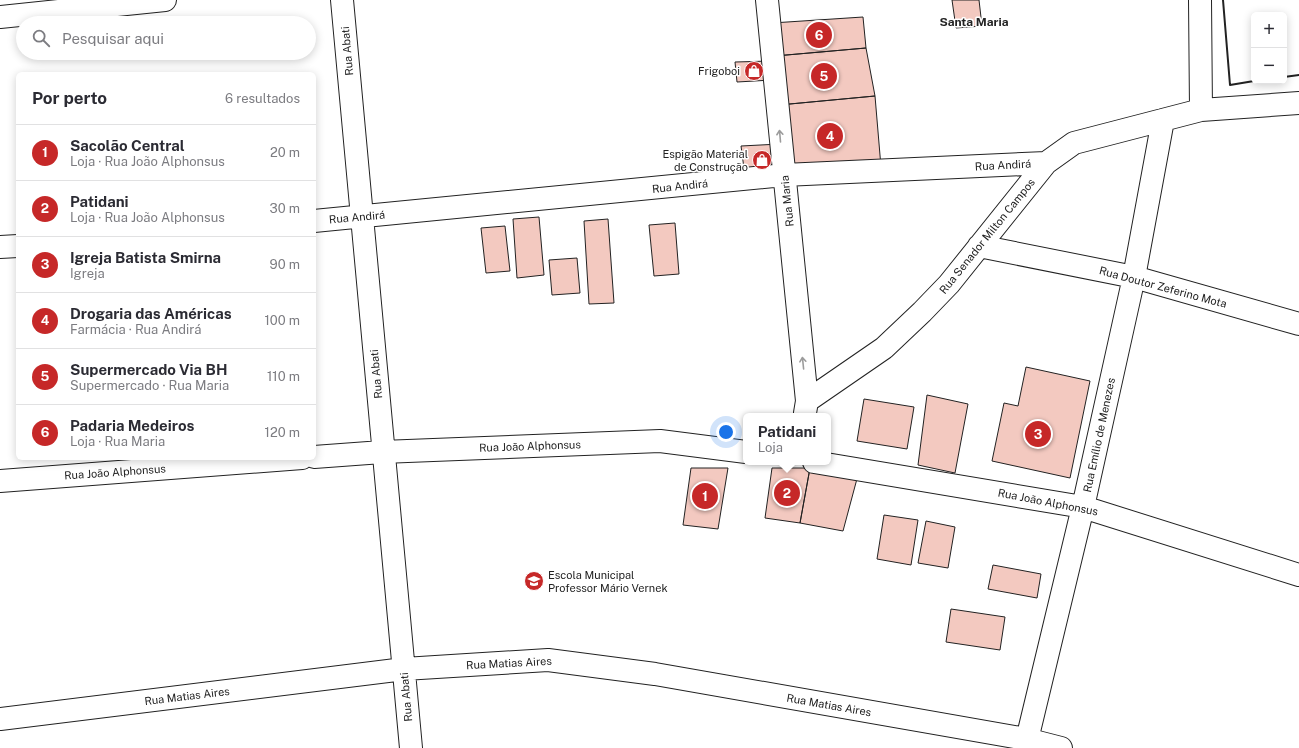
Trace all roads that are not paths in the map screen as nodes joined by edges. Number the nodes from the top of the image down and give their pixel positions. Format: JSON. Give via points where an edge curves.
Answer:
{"nodes":[{"id":1,"x":165,"y":0,"type":"edge"},
{"id":2,"x":342,"y":0,"type":"edge"},
{"id":3,"x":768,"y":0,"type":"edge"},
{"id":4,"x":1200,"y":0,"type":"edge"},
{"id":5,"x":0,"y":17,"type":"edge"},
{"id":6,"x":1299,"y":103,"type":"edge"},
{"id":7,"x":1201,"y":110,"type":"junction"},
{"id":8,"x":1163,"y":120,"type":"junction"},
{"id":9,"x":1046,"y":163,"type":"junction"},
{"id":10,"x":784,"y":175,"type":"junction"},
{"id":11,"x":363,"y":217,"type":"junction"},
{"id":12,"x":316,"y":221,"type":"edge"},
{"id":13,"x":16,"y":246,"type":"edge"},
{"id":14,"x":979,"y":246,"type":"junction"},
{"id":15,"x":0,"y":247,"type":"edge"},
{"id":16,"x":1134,"y":277,"type":"junction"},
{"id":17,"x":1299,"y":324,"type":"edge"},
{"id":18,"x":806,"y":409,"type":"edge"},
{"id":19,"x":382,"y":452,"type":"junction"},
{"id":20,"x":743,"y":452,"type":"edge"},
{"id":21,"x":316,"y":457,"type":"edge"},
{"id":22,"x":276,"y":460,"type":"edge"},
{"id":23,"x":831,"y":465,"type":"edge"},
{"id":24,"x":0,"y":481,"type":"edge"},
{"id":25,"x":1083,"y":507,"type":"junction"},
{"id":26,"x":1299,"y":575,"type":"edge"},
{"id":27,"x":404,"y":669,"type":"junction"},
{"id":28,"x":0,"y":719,"type":"edge"},
{"id":29,"x":1026,"y":744,"type":"edge"},
{"id":30,"x":411,"y":748,"type":"edge"},
{"id":31,"x":1061,"y":748,"type":"edge"}],
"edges":[{"from":1,"to":5,"type":"street"},
{"from":2,"to":11,"type":"street","name":"Rua Abati"},
{"from":10,"to":3,"type":"street","name":"Rua Maria","one_way":true},
{"from":4,"to":7,"type":"street"},
{"from":6,"to":7,"type":"street","name":"Rua Senador Milton Campos"},
{"from":7,"to":8,"type":"street","name":"Rua Senador Milton Campos"},
{"from":8,"to":9,"type":"street","name":"Rua Senador Milton Campos","via":[[1074,143]]},
{"from":8,"to":16,"type":"street","name":"Rua Emílio de Menezes"},
{"from":9,"to":10,"type":"street","name":"Rua Andirá"},
{"from":9,"to":14,"type":"street","name":"Rua Senador Milton Campos"},
{"from":10,"to":11,"type":"street","name":"Rua Andirá"},
{"from":18,"to":10,"type":"street","name":"Rua Maria","one_way":true},
{"from":11,"to":12,"type":"street","name":"Rua Andirá"},
{"from":11,"to":19,"type":"street","name":"Rua Abati"},
{"from":13,"to":15,"type":"street"},
{"from":14,"to":16,"type":"street","name":"Rua Doutor Zeferino Mota"},
{"from":14,"to":18,"type":"street","name":"Rua Senador Milton Campos","via":[[922,312],[884,348]]},
{"from":16,"to":17,"type":"street","name":"Rua Doutor Zeferino Mota"},
{"from":16,"to":25,"type":"street","name":"Rua Emílio de Menezes"},
{"from":19,"to":20,"type":"street","name":"Rua João Alphonsus","via":[[660,441]]},
{"from":19,"to":21,"type":"street","name":"Rua João Alphonsus"},
{"from":19,"to":27,"type":"street","name":"Rua Abati"},
{"from":22,"to":24,"type":"street","name":"Rua João Alphonsus"},
{"from":23,"to":25,"type":"street","name":"Rua João Alphonsus"},
{"from":25,"to":26,"type":"street","name":"Rua João Alphonsus"},
{"from":25,"to":29,"type":"street","name":"Rua Emílio de Menezes"},
{"from":27,"to":28,"type":"street","name":"Rua Matias Aires"},
{"from":27,"to":29,"type":"street","name":"Rua Matias Aires","via":[[548,660],[655,674]]},
{"from":27,"to":30,"type":"street","name":"Rua Abati"},
{"from":29,"to":31,"type":"street","name":"Rua Matias Aires"}]}
